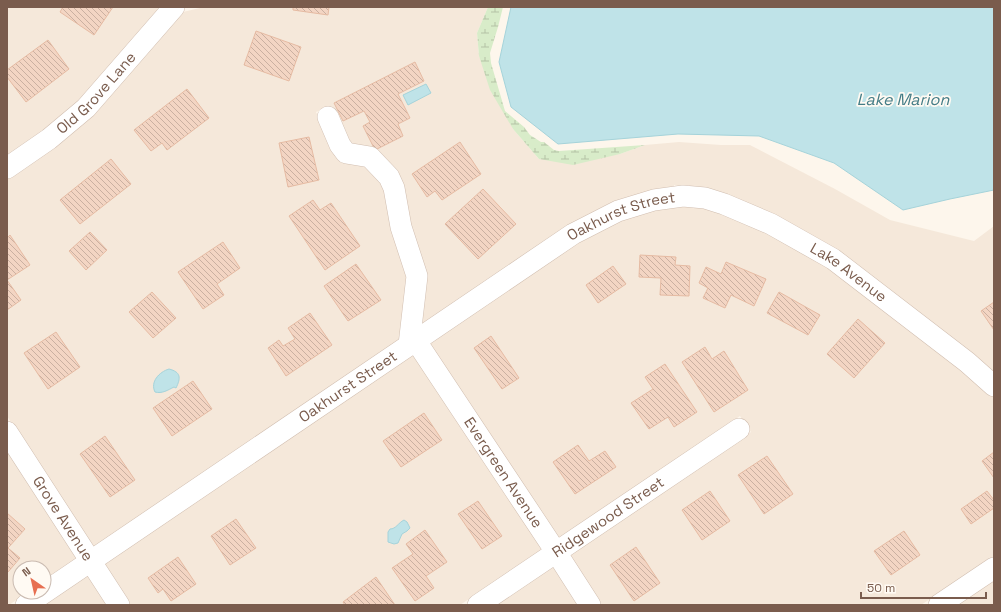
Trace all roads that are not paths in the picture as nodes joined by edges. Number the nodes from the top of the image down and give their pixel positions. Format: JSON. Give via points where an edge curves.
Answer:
{"nodes":[{"id":1,"x":174,"y":7,"type":"edge"},
{"id":2,"x":328,"y":117,"type":"dead end"},
{"id":3,"x":7,"y":168,"type":"edge"},
{"id":4,"x":683,"y":196,"type":"joint"},
{"id":5,"x":413,"y":343,"type":"junction"},
{"id":6,"x":994,"y":386,"type":"edge"},
{"id":7,"x":739,"y":429,"type":"dead end"},
{"id":8,"x":7,"y":432,"type":"edge"},
{"id":9,"x":556,"y":552,"type":"junction"},
{"id":10,"x":91,"y":561,"type":"junction"},
{"id":11,"x":994,"y":568,"type":"edge"},
{"id":12,"x":26,"y":605,"type":"edge"},
{"id":13,"x":119,"y":605,"type":"edge"},
{"id":14,"x":478,"y":605,"type":"edge"},
{"id":15,"x":590,"y":605,"type":"edge"},
{"id":16,"x":939,"y":605,"type":"edge"}],
"edges":[{"from":1,"to":3,"type":"street","name":"Old Grove Lane","via":[[86,108]]},
{"from":2,"to":5,"type":"street","via":[[346,153],[370,157],[389,177],[394,188],[401,227],[417,276]]},
{"from":4,"to":5,"type":"street","name":"Oakhurst Street","via":[[654,200],[618,211],[573,234]]},
{"from":4,"to":6,"type":"street","name":"Lake Avenue","via":[[705,198],[724,204],[771,224],[833,259],[967,362]]},
{"from":5,"to":9,"type":"street","name":"Evergreen Avenue"},
{"from":5,"to":10,"type":"street","name":"Oakhurst Street"},
{"from":7,"to":9,"type":"street","name":"Ridgewood Street"},
{"from":8,"to":10,"type":"street","name":"Grove Avenue"},
{"from":9,"to":14,"type":"street","name":"Ridgewood Street"},
{"from":9,"to":15,"type":"street","name":"Evergreen Avenue"},
{"from":10,"to":12,"type":"street","name":"Oakhurst Street"},
{"from":10,"to":13,"type":"street","name":"Grove Avenue"},
{"from":11,"to":16,"type":"street"}]}
